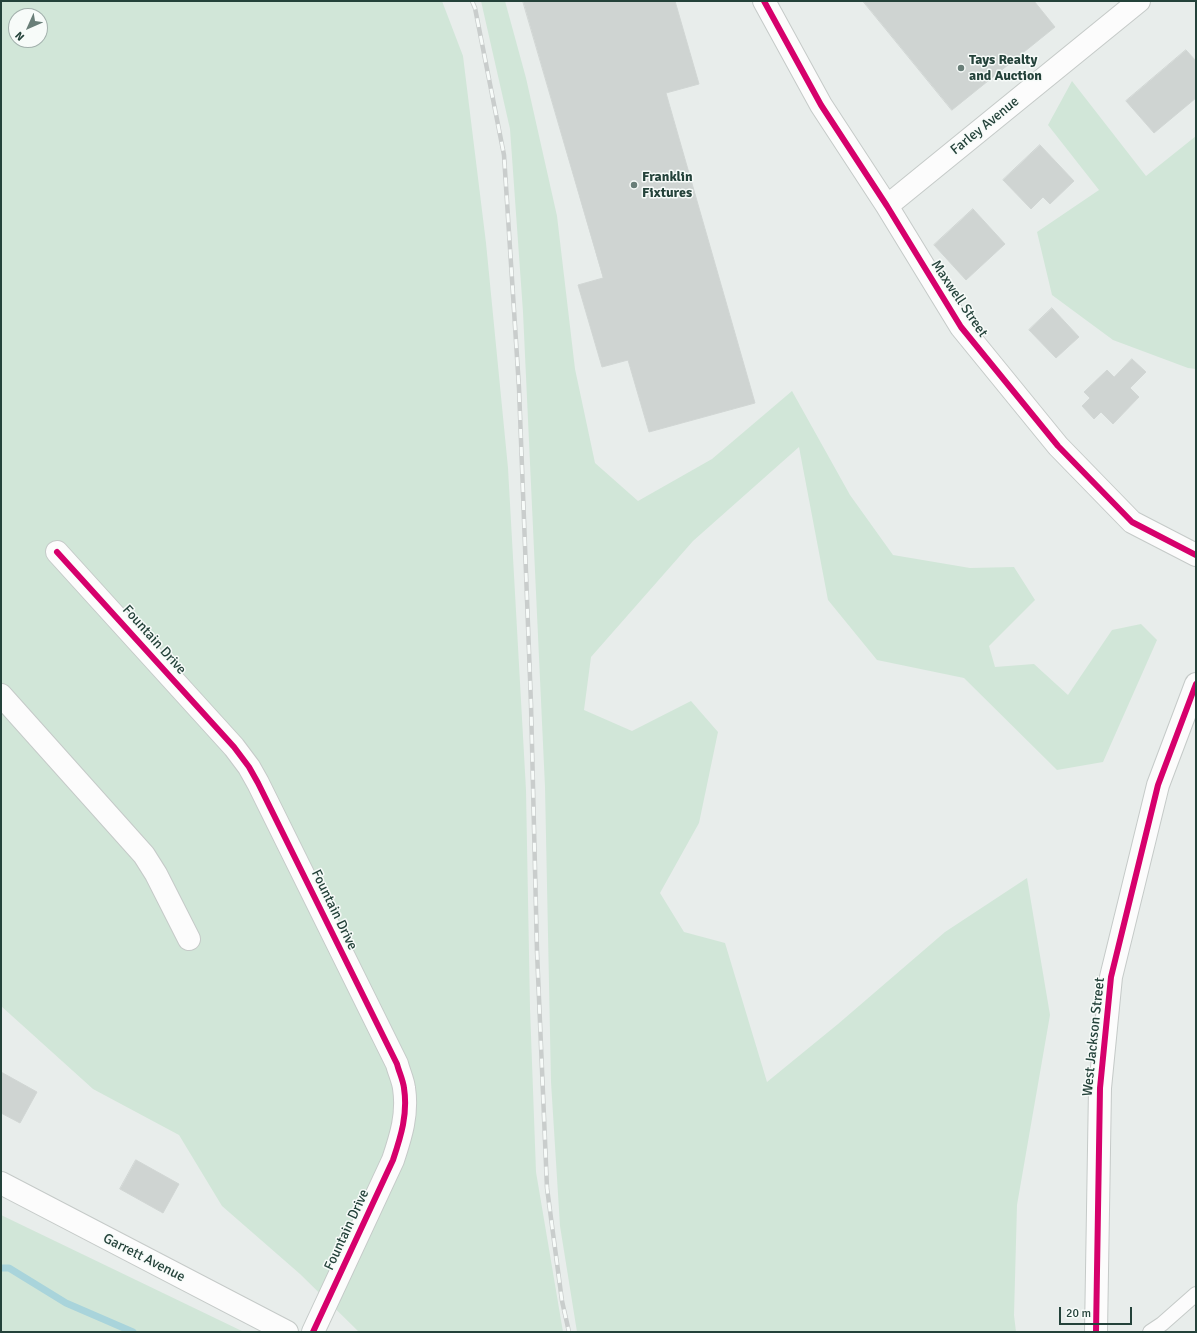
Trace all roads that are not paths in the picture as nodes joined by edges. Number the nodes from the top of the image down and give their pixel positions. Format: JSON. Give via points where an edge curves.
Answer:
{"nodes":[{"id":1,"x":764,"y":1,"type":"edge"},
{"id":2,"x":1140,"y":1,"type":"edge"},
{"id":3,"x":887,"y":206,"type":"junction"},
{"id":4,"x":57,"y":552,"type":"dead end"},
{"id":5,"x":1196,"y":555,"type":"edge"},
{"id":6,"x":1196,"y":684,"type":"edge"},
{"id":7,"x":1,"y":695,"type":"edge"},
{"id":8,"x":189,"y":939,"type":"dead end"},
{"id":9,"x":1,"y":1184,"type":"edge"},
{"id":10,"x":1196,"y":1294,"type":"edge"},
{"id":11,"x":287,"y":1332,"type":"edge"},
{"id":12,"x":313,"y":1332,"type":"edge"},
{"id":13,"x":1096,"y":1332,"type":"edge"},
{"id":14,"x":1150,"y":1332,"type":"edge"}],
"edges":[{"from":1,"to":3,"type":"street","name":"Maxwell Street","via":[[821,105]]},
{"from":2,"to":3,"type":"street","name":"Farley Avenue"},
{"from":3,"to":5,"type":"street","name":"Maxwell Street","via":[[960,327],[1058,446],[1132,522]]},
{"from":4,"to":12,"type":"street","name":"Fountain Drive","via":[[234,747],[249,767],[397,1064],[404,1088],[406,1110],[402,1133],[393,1160]]},
{"from":6,"to":13,"type":"street","name":"West Jackson Street","via":[[1158,785],[1111,977],[1100,1088]]},
{"from":7,"to":8,"type":"street","via":[[144,855]]},
{"from":9,"to":11,"type":"street","name":"Garrett Avenue"},
{"from":10,"to":14,"type":"lane"}]}
